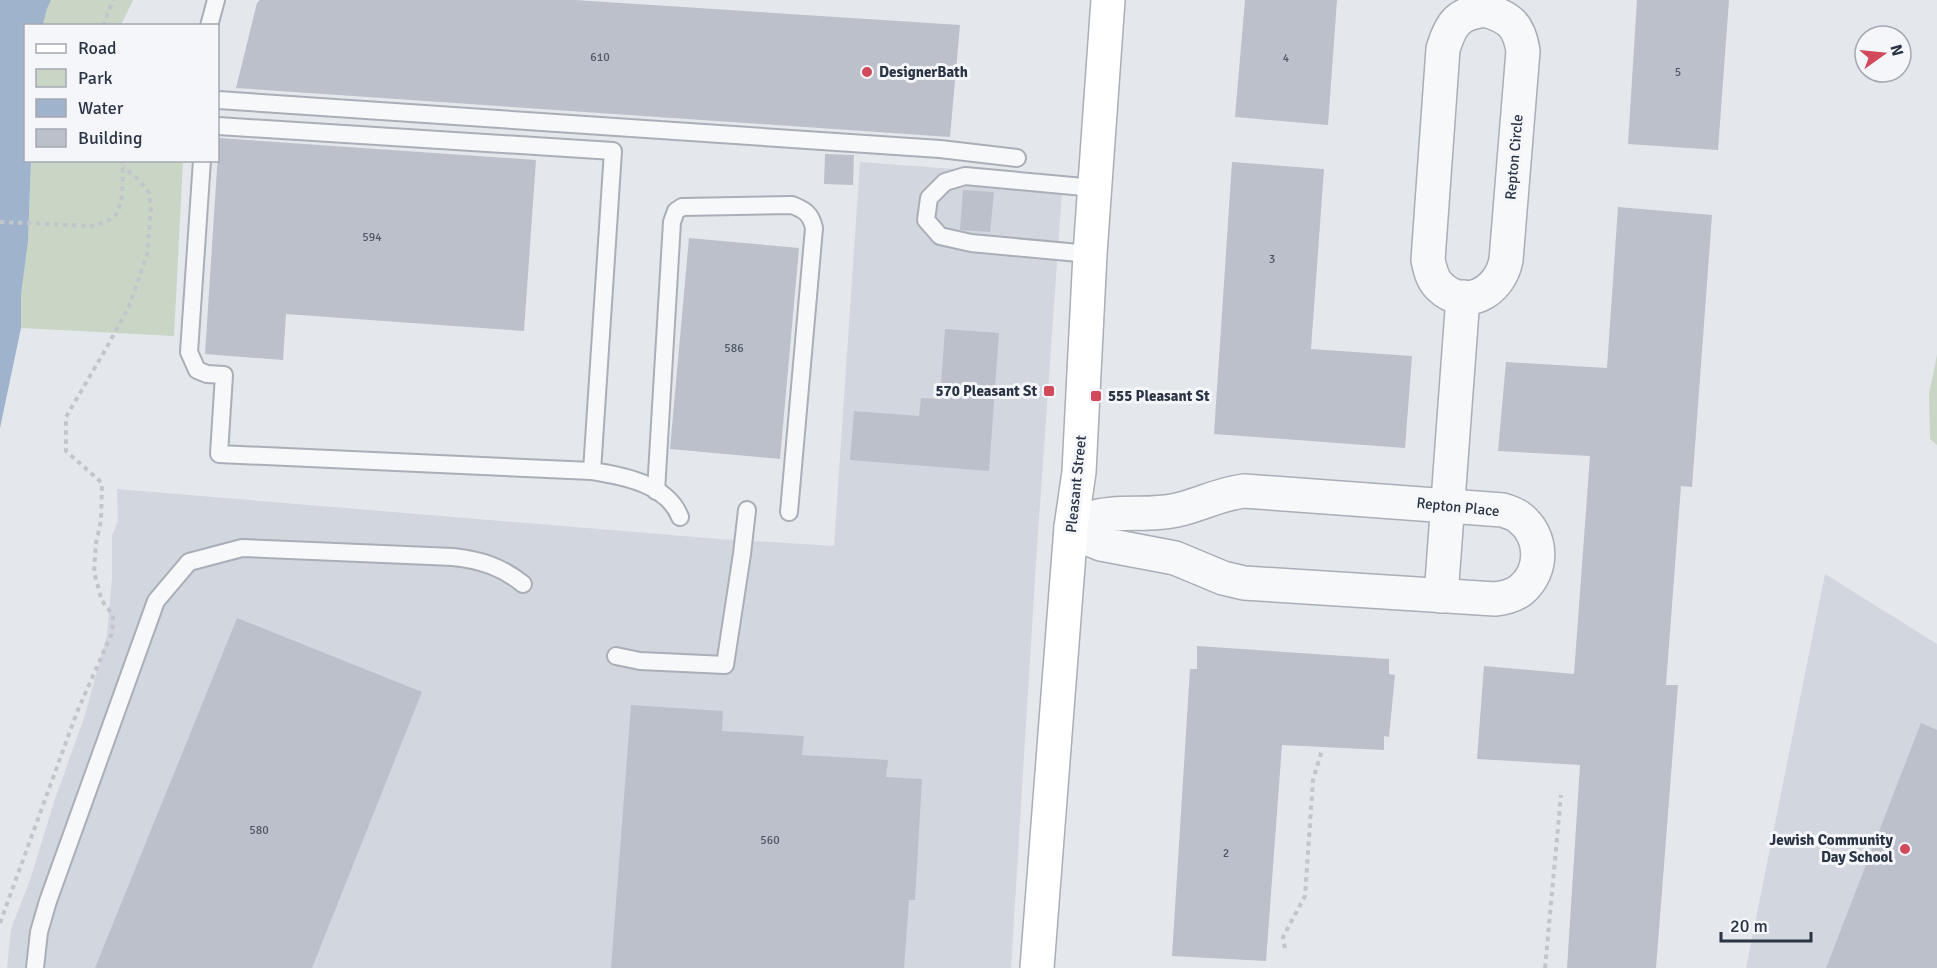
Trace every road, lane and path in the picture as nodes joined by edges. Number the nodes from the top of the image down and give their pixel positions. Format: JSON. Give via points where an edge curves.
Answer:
{"nodes":[{"id":1,"x":113,"y":0,"type":"edge"},
{"id":2,"x":216,"y":0,"type":"edge"},
{"id":3,"x":1108,"y":0,"type":"edge"},
{"id":4,"x":1487,"y":5,"type":"edge"},
{"id":5,"x":104,"y":24,"type":"edge"},
{"id":6,"x":210,"y":24,"type":"edge"},
{"id":7,"x":219,"y":100,"type":"edge"},
{"id":8,"x":219,"y":126,"type":"edge"},
{"id":9,"x":1017,"y":158,"type":"dead end"},
{"id":10,"x":122,"y":162,"type":"edge"},
{"id":11,"x":202,"y":162,"type":"edge"},
{"id":12,"x":123,"y":167,"type":"junction"},
{"id":13,"x":1095,"y":188,"type":"junction"},
{"id":14,"x":0,"y":222,"type":"edge"},
{"id":15,"x":1090,"y":254,"type":"junction"},
{"id":16,"x":1463,"y":297,"type":"junction"},
{"id":17,"x":592,"y":471,"type":"junction"},
{"id":18,"x":656,"y":491,"type":"junction"},
{"id":19,"x":1447,"y":505,"type":"junction"},
{"id":20,"x":747,"y":510,"type":"dead end"},
{"id":21,"x":789,"y":512,"type":"dead end"},
{"id":22,"x":680,"y":517,"type":"dead end"},
{"id":23,"x":1071,"y":527,"type":"junction"},
{"id":24,"x":523,"y":584,"type":"dead end"},
{"id":25,"x":1441,"y":596,"type":"junction"},
{"id":26,"x":616,"y":656,"type":"dead end"},
{"id":27,"x":1322,"y":750,"type":"dead end"},
{"id":28,"x":1561,"y":795,"type":"dead end"},
{"id":29,"x":0,"y":923,"type":"edge"},
{"id":30,"x":1285,"y":948,"type":"dead end"},
{"id":31,"x":35,"y":968,"type":"edge"},
{"id":32,"x":1037,"y":968,"type":"edge"},
{"id":33,"x":1545,"y":968,"type":"edge"}],
"edges":[{"from":1,"to":5,"type":"path"},
{"from":2,"to":6,"type":"lane"},
{"from":3,"to":13,"type":"street","name":"Pleasant Street"},
{"from":4,"to":16,"type":"street","name":"Repton Circle","via":[[1459,19],[1449,30],[1443,49],[1428,260],[1438,285]]},
{"from":4,"to":16,"type":"street","name":"Repton Circle","via":[[1514,25],[1523,51],[1506,260],[1504,272],[1494,286],[1485,293]]},
{"from":7,"to":9,"type":"lane","via":[[940,149]]},
{"from":8,"to":17,"type":"lane","via":[[613,151]]},
{"from":10,"to":12,"type":"path"},
{"from":11,"to":17,"type":"lane","via":[[189,352],[197,370],[224,375],[219,454]]},
{"from":12,"to":14,"type":"path","via":[[117,214],[102,224]]},
{"from":12,"to":29,"type":"path","via":[[149,193],[147,255],[129,306],[66,417],[66,451],[102,483],[94,572],[102,601],[113,615],[112,633],[77,712]]},
{"from":13,"to":15,"type":"street","name":"Pleasant Street"},
{"from":13,"to":15,"type":"lane","via":[[965,176],[945,182],[929,198],[927,220],[940,236],[971,243]]},
{"from":15,"to":23,"type":"street","name":"Pleasant Street","via":[[1079,472]]},
{"from":16,"to":19,"type":"street"},
{"from":17,"to":18,"type":"lane","via":[[638,482]]},
{"from":18,"to":21,"type":"lane","via":[[672,222],[676,211],[682,207],[792,205],[805,210],[814,228]]},
{"from":18,"to":22,"type":"lane","via":[[671,501]]},
{"from":19,"to":23,"type":"street","name":"Repton Place","via":[[1244,491],[1178,510],[1104,516]]},
{"from":19,"to":25,"type":"street"},
{"from":19,"to":25,"type":"street","name":"Repton Place","via":[[1503,510],[1520,517],[1538,545],[1538,562],[1533,576],[1509,597]]},
{"from":20,"to":26,"type":"lane","via":[[725,665],[640,661]]},
{"from":23,"to":25,"type":"street","name":"Repton Place","via":[[1101,544],[1175,558],[1244,583]]},
{"from":23,"to":32,"type":"street","name":"Pleasant Street"},
{"from":24,"to":31,"type":"lane","via":[[492,565],[453,557],[242,548],[189,562],[156,601],[48,901]]},
{"from":27,"to":30,"type":"path","via":[[1313,780],[1305,896],[1284,934]]},
{"from":28,"to":33,"type":"path"}]}
